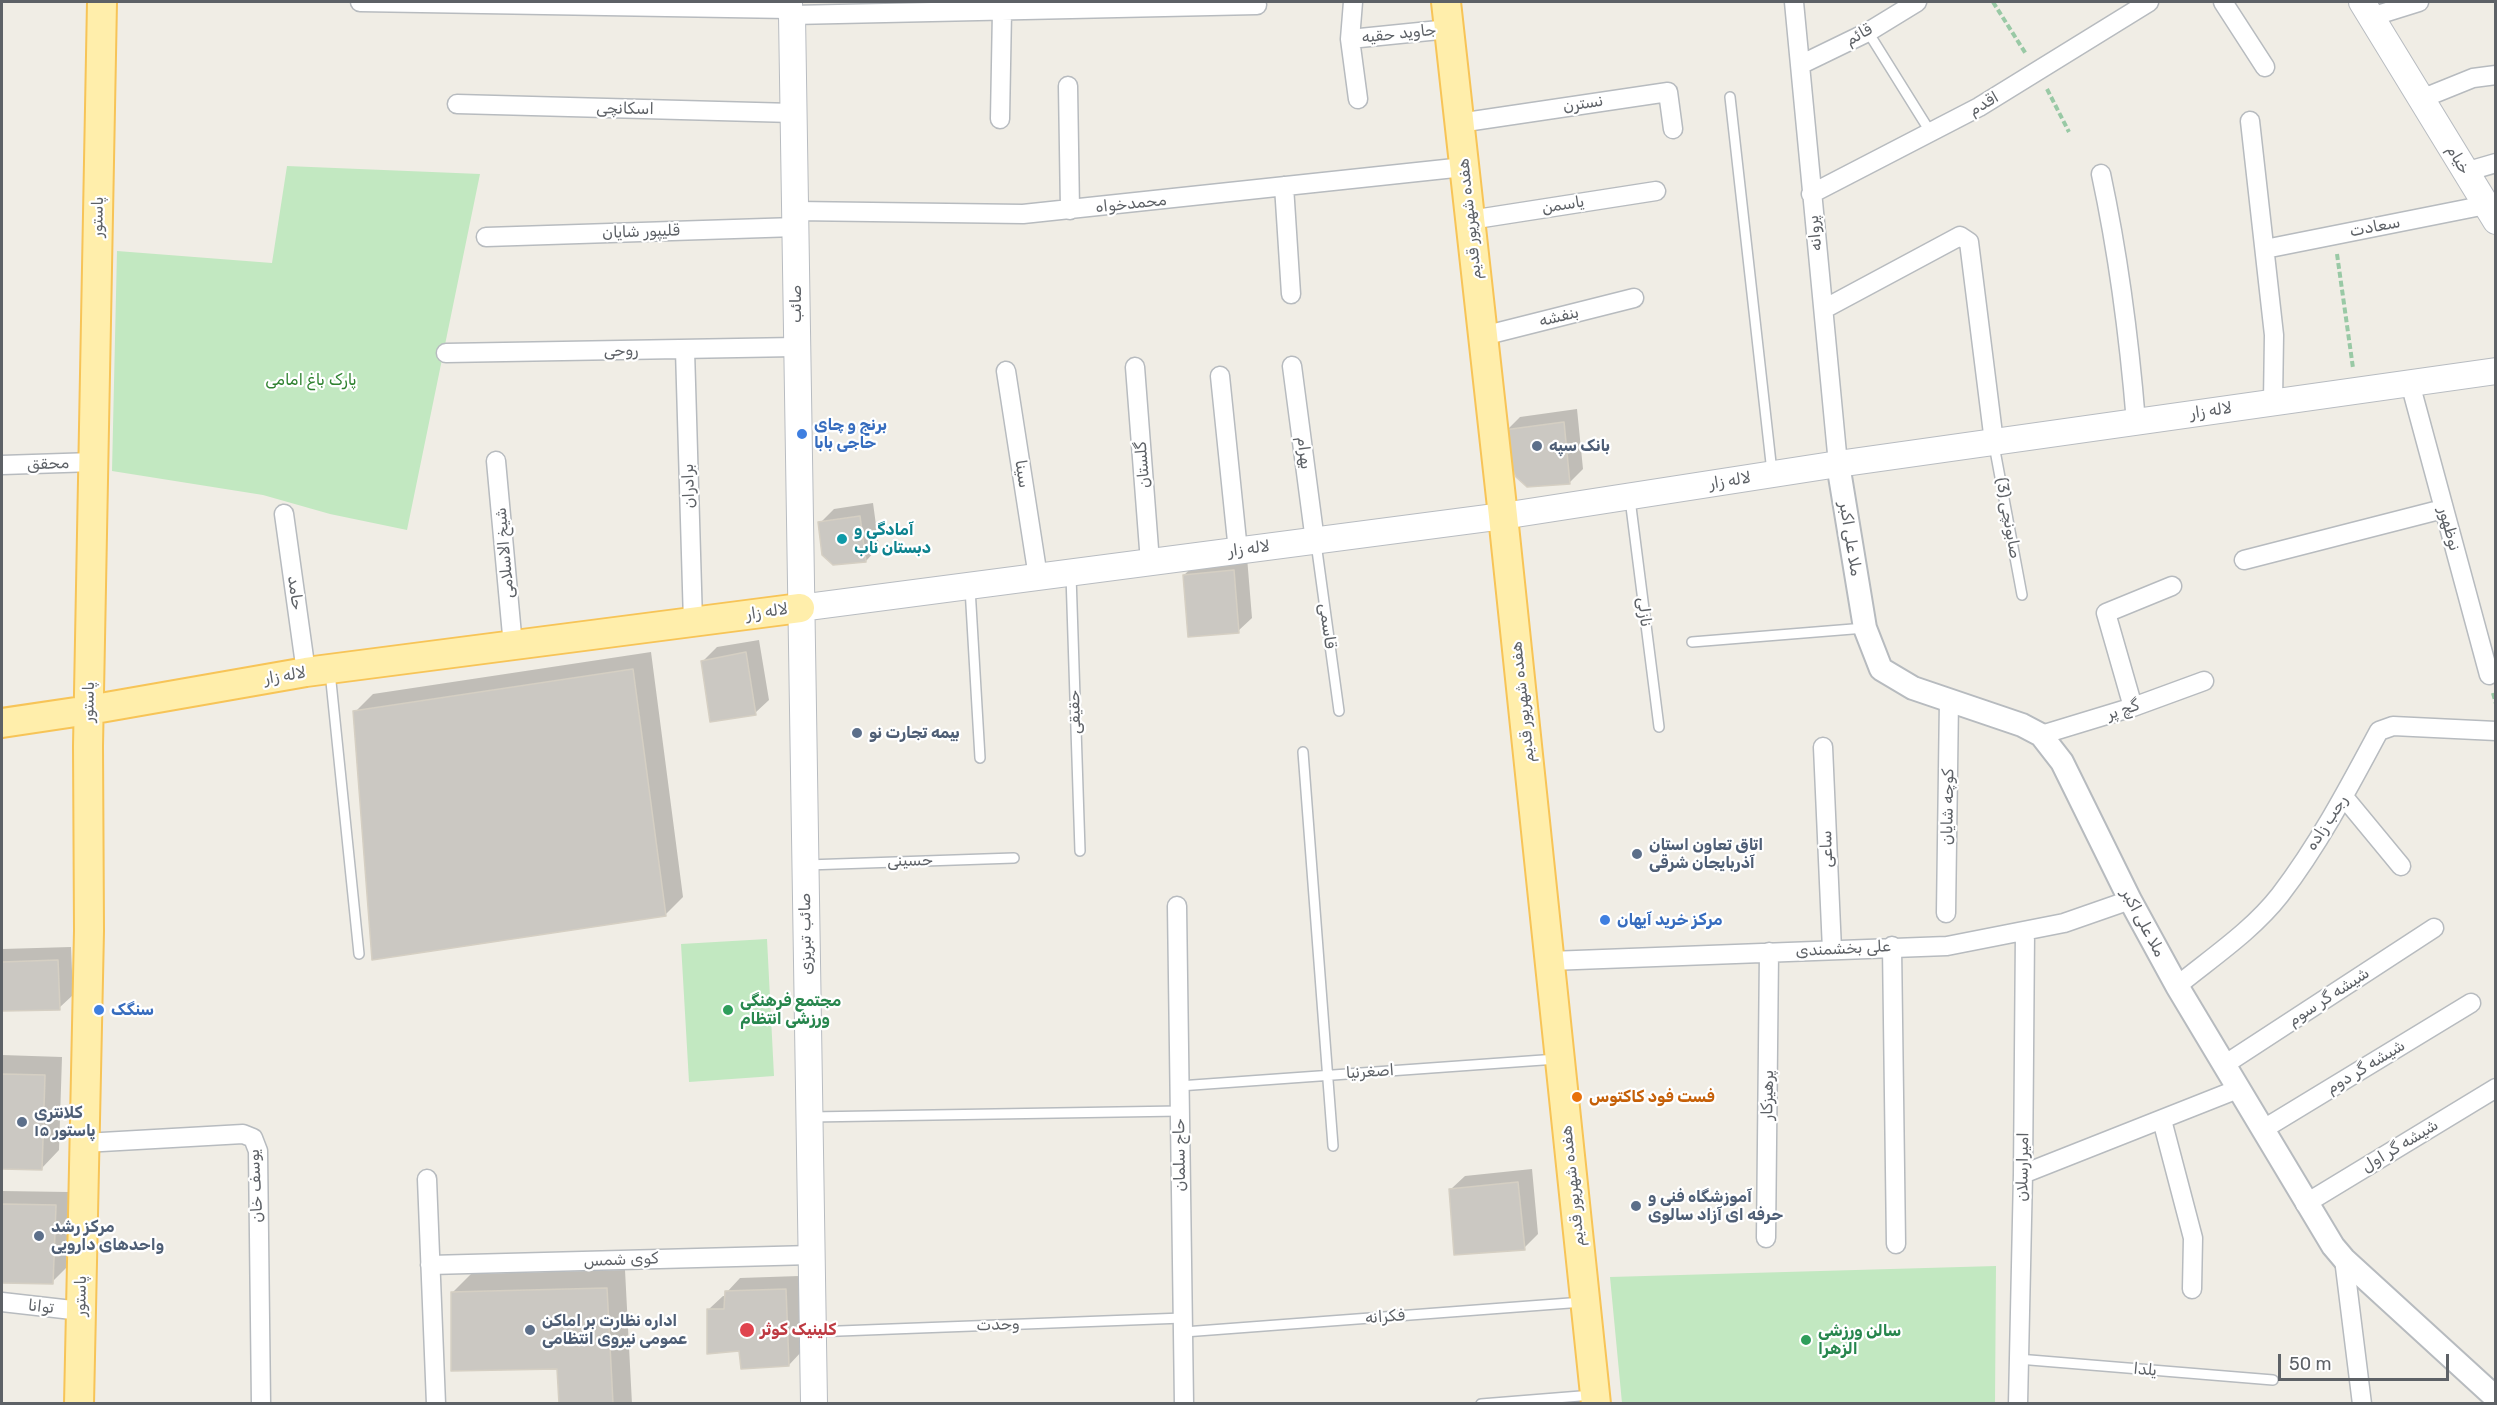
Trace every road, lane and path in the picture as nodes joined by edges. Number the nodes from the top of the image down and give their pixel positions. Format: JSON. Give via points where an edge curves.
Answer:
{"nodes":[{"id":1,"x":102,"y":2,"type":"edge"},
{"id":2,"x":360,"y":2,"type":"edge"},
{"id":3,"x":449,"y":2,"type":"edge"},
{"id":4,"x":1353,"y":2,"type":"edge"},
{"id":5,"x":1446,"y":2,"type":"edge"},
{"id":6,"x":1794,"y":2,"type":"edge"},
{"id":7,"x":1917,"y":2,"type":"edge"},
{"id":8,"x":2149,"y":2,"type":"edge"},
{"id":9,"x":2223,"y":2,"type":"edge"},
{"id":10,"x":2419,"y":2,"type":"edge"},
{"id":11,"x":1257,"y":5,"type":"dead end"},
{"id":12,"x":790,"y":9,"type":"edge"},
{"id":13,"x":2366,"y":9,"type":"edge"},
{"id":14,"x":1002,"y":11,"type":"junction"},
{"id":15,"x":1449,"y":29,"type":"junction"},
{"id":16,"x":1868,"y":32,"type":"junction"},
{"id":17,"x":1350,"y":39,"type":"junction"},
{"id":18,"x":1800,"y":65,"type":"junction"},
{"id":19,"x":2265,"y":67,"type":"dead end"},
{"id":20,"x":2496,"y":75,"type":"edge"},
{"id":21,"x":1068,"y":86,"type":"dead end"},
{"id":22,"x":1730,"y":97,"type":"dead end"},
{"id":23,"x":1358,"y":99,"type":"dead end"},
{"id":24,"x":2421,"y":99,"type":"junction"},
{"id":25,"x":456,"y":105,"type":"dead end"},
{"id":26,"x":793,"y":113,"type":"junction"},
{"id":27,"x":1000,"y":119,"type":"dead end"},
{"id":28,"x":2250,"y":121,"type":"dead end"},
{"id":29,"x":1459,"y":123,"type":"junction"},
{"id":30,"x":1673,"y":129,"type":"dead end"},
{"id":31,"x":1931,"y":133,"type":"junction"},
{"id":32,"x":2496,"y":163,"type":"edge"},
{"id":33,"x":1464,"y":167,"type":"junction"},
{"id":34,"x":2465,"y":172,"type":"junction"},
{"id":35,"x":2102,"y":174,"type":"dead end"},
{"id":36,"x":1284,"y":186,"type":"junction"},
{"id":37,"x":1656,"y":191,"type":"dead end"},
{"id":38,"x":1811,"y":194,"type":"junction"},
{"id":39,"x":1070,"y":210,"type":"junction"},
{"id":40,"x":2491,"y":213,"type":"edge"},
{"id":41,"x":796,"y":219,"type":"junction"},
{"id":42,"x":1470,"y":220,"type":"junction"},
{"id":43,"x":2334,"y":235,"type":"junction"},
{"id":44,"x":486,"y":237,"type":"dead end"},
{"id":45,"x":2265,"y":249,"type":"junction"},
{"id":46,"x":1291,"y":294,"type":"dead end"},
{"id":47,"x":1634,"y":298,"type":"dead end"},
{"id":48,"x":1824,"y":309,"type":"junction"},
{"id":49,"x":1483,"y":336,"type":"junction"},
{"id":50,"x":796,"y":347,"type":"junction"},
{"id":51,"x":685,"y":350,"type":"junction"},
{"id":52,"x":446,"y":353,"type":"dead end"},
{"id":53,"x":1292,"y":366,"type":"dead end"},
{"id":54,"x":1135,"y":367,"type":"dead end"},
{"id":55,"x":1006,"y":371,"type":"dead end"},
{"id":56,"x":2496,"y":371,"type":"edge"},
{"id":57,"x":1220,"y":376,"type":"dead end"},
{"id":58,"x":2410,"y":383,"type":"junction"},
{"id":59,"x":2356,"y":390,"type":"junction"},
{"id":60,"x":2273,"y":402,"type":"junction"},
{"id":61,"x":2136,"y":422,"type":"junction"},
{"id":62,"x":1994,"y":442,"type":"junction"},
{"id":63,"x":496,"y":461,"type":"dead end"},
{"id":64,"x":94,"y":462,"type":"junction"},
{"id":65,"x":1838,"y":464,"type":"junction"},
{"id":66,"x":2,"y":465,"type":"edge"},
{"id":67,"x":1772,"y":474,"type":"junction"},
{"id":68,"x":1629,"y":497,"type":"junction"},
{"id":69,"x":2443,"y":509,"type":"junction"},
{"id":70,"x":284,"y":514,"type":"dead end"},
{"id":71,"x":1503,"y":516,"type":"junction"},
{"id":72,"x":1315,"y":540,"type":"junction"},
{"id":73,"x":1238,"y":551,"type":"junction"},
{"id":74,"x":2244,"y":560,"type":"dead end"},
{"id":75,"x":1150,"y":562,"type":"junction"},
{"id":76,"x":1071,"y":572,"type":"junction"},
{"id":77,"x":1038,"y":577,"type":"junction"},
{"id":78,"x":970,"y":585,"type":"junction"},
{"id":79,"x":2172,"y":586,"type":"dead end"},
{"id":80,"x":2022,"y":595,"type":"dead end"},
{"id":81,"x":800,"y":608,"type":"junction"},
{"id":82,"x":693,"y":622,"type":"junction"},
{"id":83,"x":1865,"y":628,"type":"junction"},
{"id":84,"x":1692,"y":642,"type":"dead end"},
{"id":85,"x":513,"y":646,"type":"junction"},
{"id":86,"x":318,"y":671,"type":"junction"},
{"id":87,"x":2489,"y":675,"type":"dead end"},
{"id":88,"x":2204,"y":681,"type":"dead end"},
{"id":89,"x":1949,"y":700,"type":"junction"},
{"id":90,"x":2133,"y":707,"type":"junction"},
{"id":91,"x":89,"y":710,"type":"junction"},
{"id":92,"x":1339,"y":711,"type":"dead end"},
{"id":93,"x":2,"y":723,"type":"edge"},
{"id":94,"x":1659,"y":727,"type":"dead end"},
{"id":95,"x":2496,"y":731,"type":"edge"},
{"id":96,"x":2042,"y":735,"type":"junction"},
{"id":97,"x":1823,"y":747,"type":"dead end"},
{"id":98,"x":1303,"y":752,"type":"dead end"},
{"id":99,"x":980,"y":758,"type":"dead end"},
{"id":100,"x":2344,"y":797,"type":"junction"},
{"id":101,"x":1080,"y":851,"type":"dead end"},
{"id":102,"x":1014,"y":858,"type":"dead end"},
{"id":103,"x":805,"y":865,"type":"junction"},
{"id":104,"x":2401,"y":866,"type":"dead end"},
{"id":105,"x":2130,"y":900,"type":"junction"},
{"id":106,"x":1177,"y":906,"type":"dead end"},
{"id":107,"x":1946,"y":913,"type":"dead end"},
{"id":108,"x":2434,"y":928,"type":"dead end"},
{"id":109,"x":2025,"y":931,"type":"junction"},
{"id":110,"x":1892,"y":946,"type":"junction"},
{"id":111,"x":1832,"y":950,"type":"junction"},
{"id":112,"x":1769,"y":952,"type":"junction"},
{"id":113,"x":359,"y":954,"type":"dead end"},
{"id":114,"x":1550,"y":961,"type":"junction"},
{"id":115,"x":2177,"y":986,"type":"junction"},
{"id":116,"x":2471,"y":1004,"type":"dead end"},
{"id":117,"x":1560,"y":1059,"type":"junction"},
{"id":118,"x":2224,"y":1065,"type":"junction"},
{"id":119,"x":1328,"y":1075,"type":"junction"},
{"id":120,"x":1179,"y":1086,"type":"junction"},
{"id":121,"x":2496,"y":1088,"type":"edge"},
{"id":122,"x":2238,"y":1089,"type":"junction"},
{"id":123,"x":1180,"y":1112,"type":"junction"},
{"id":124,"x":809,"y":1117,"type":"junction"},
{"id":125,"x":2162,"y":1120,"type":"junction"},
{"id":126,"x":2262,"y":1130,"type":"junction"},
{"id":127,"x":84,"y":1143,"type":"junction"},
{"id":128,"x":1333,"y":1146,"type":"dead end"},
{"id":129,"x":2023,"y":1174,"type":"junction"},
{"id":130,"x":428,"y":1179,"type":"dead end"},
{"id":131,"x":2306,"y":1204,"type":"junction"},
{"id":132,"x":1766,"y":1238,"type":"dead end"},
{"id":133,"x":1896,"y":1244,"type":"dead end"},
{"id":134,"x":812,"y":1255,"type":"junction"},
{"id":135,"x":2344,"y":1259,"type":"junction"},
{"id":136,"x":430,"y":1265,"type":"junction"},
{"id":137,"x":2192,"y":1289,"type":"dead end"},
{"id":138,"x":2,"y":1302,"type":"edge"},
{"id":139,"x":1585,"y":1302,"type":"junction"},
{"id":140,"x":81,"y":1311,"type":"junction"},
{"id":141,"x":1184,"y":1325,"type":"junction"},
{"id":142,"x":813,"y":1332,"type":"junction"},
{"id":143,"x":2018,"y":1359,"type":"junction"},
{"id":144,"x":2273,"y":1380,"type":"dead end"},
{"id":145,"x":2496,"y":1398,"type":"edge"},
{"id":146,"x":1596,"y":1399,"type":"edge"},
{"id":147,"x":79,"y":1404,"type":"edge"},
{"id":148,"x":261,"y":1404,"type":"edge"},
{"id":149,"x":436,"y":1404,"type":"edge"},
{"id":150,"x":814,"y":1404,"type":"edge"},
{"id":151,"x":1184,"y":1404,"type":"edge"},
{"id":152,"x":1481,"y":1404,"type":"edge"},
{"id":153,"x":2018,"y":1404,"type":"edge"},
{"id":154,"x":2362,"y":1404,"type":"edge"}],
"edges":[{"from":1,"to":64,"type":"main road","name":"پاستور"},
{"from":2,"to":3,"type":"street"},
{"from":3,"to":12,"type":"street"},
{"from":4,"to":17,"type":"street","name":"جاوید حقیه"},
{"from":5,"to":15,"type":"main road","name":"هفده شهریور قدیم"},
{"from":6,"to":18,"type":"street","name":"پروانه"},
{"from":7,"to":16,"type":"street","name":"قائم"},
{"from":8,"to":31,"type":"street","name":"اقدم"},
{"from":9,"to":19,"type":"street"},
{"from":10,"to":13,"type":"street"},
{"from":11,"to":14,"type":"street"},
{"from":12,"to":14,"type":"street"},
{"from":12,"to":26,"type":"main road","name":"صائب"},
{"from":13,"to":24,"type":"main road","name":"خیام"},
{"from":14,"to":27,"type":"street"},
{"from":15,"to":17,"type":"street","name":"جاوید حقیه"},
{"from":15,"to":29,"type":"main road","name":"هفده شهریور قدیم"},
{"from":16,"to":18,"type":"street","name":"قائم"},
{"from":16,"to":31,"type":"lane"},
{"from":17,"to":23,"type":"street"},
{"from":18,"to":38,"type":"street","name":"پروانه"},
{"from":20,"to":24,"type":"street","via":[[2473,78]]},
{"from":21,"to":39,"type":"street"},
{"from":22,"to":67,"type":"lane"},
{"from":24,"to":34,"type":"main road","name":"خیام"},
{"from":25,"to":26,"type":"street","name":"اسکانچی"},
{"from":26,"to":41,"type":"main road","name":"صائب"},
{"from":28,"to":45,"type":"street"},
{"from":29,"to":30,"type":"street","name":"نسترن","via":[[1668,92]]},
{"from":29,"to":33,"type":"main road","name":"هفده شهریور قدیم"},
{"from":31,"to":38,"type":"street","name":"اقدم"},
{"from":32,"to":34,"type":"street"},
{"from":33,"to":36,"type":"street","name":"محمدخواه"},
{"from":33,"to":42,"type":"main road","name":"هفده شهریور قدیم"},
{"from":34,"to":40,"type":"main road","name":"خیام"},
{"from":35,"to":61,"type":"street","via":[[2129,331]]},
{"from":36,"to":39,"type":"street","name":"محمدخواه"},
{"from":36,"to":46,"type":"street"},
{"from":37,"to":42,"type":"street","name":"یاسمن"},
{"from":38,"to":48,"type":"street","name":"پروانه"},
{"from":39,"to":41,"type":"street","name":"محمدخواه"},
{"from":40,"to":43,"type":"street","name":"سعادت"},
{"from":41,"to":44,"type":"street","name":"قلیپور شایان"},
{"from":41,"to":50,"type":"main road","name":"صائب"},
{"from":42,"to":49,"type":"main road","name":"هفده شهریور قدیم"},
{"from":43,"to":45,"type":"street","name":"سعادت"},
{"from":43,"to":59,"type":"path"},
{"from":45,"to":60,"type":"street","via":[[2274,335]]},
{"from":47,"to":49,"type":"street","name":"بنفشه"},
{"from":48,"to":62,"type":"street","via":[[1960,236],[1965,237],[1969,242]]},
{"from":48,"to":65,"type":"street","name":"پروانه"},
{"from":49,"to":71,"type":"main road","name":"هفده شهریور قدیم"},
{"from":50,"to":51,"type":"street","name":"روحی"},
{"from":50,"to":81,"type":"main road","name":"صائب"},
{"from":51,"to":52,"type":"street","name":"روحی"},
{"from":51,"to":82,"type":"street","name":"برادران"},
{"from":53,"to":72,"type":"street","name":"بهرام"},
{"from":54,"to":75,"type":"street","name":"گلستان"},
{"from":55,"to":77,"type":"street","name":"سینا"},
{"from":56,"to":58,"type":"main road","name":"لاله زار"},
{"from":57,"to":73,"type":"street"},
{"from":58,"to":59,"type":"main road","name":"لاله زار"},
{"from":58,"to":69,"type":"street","name":"نوظهور"},
{"from":59,"to":60,"type":"main road","name":"لاله زار"},
{"from":60,"to":61,"type":"main road","name":"لاله زار"},
{"from":61,"to":62,"type":"main road","name":"لاله زار"},
{"from":62,"to":65,"type":"main road","name":"لاله زار"},
{"from":62,"to":80,"type":"lane","name":"صابونچی (3)"},
{"from":63,"to":85,"type":"street","name":"شیخ الاسلامی"},
{"from":64,"to":66,"type":"street","name":"محقق"},
{"from":64,"to":91,"type":"main road","name":"پاستور"},
{"from":65,"to":67,"type":"main road","name":"لاله زار"},
{"from":65,"to":83,"type":"street","name":"ملا علی اکبر"},
{"from":67,"to":68,"type":"main road","name":"لاله زار"},
{"from":68,"to":71,"type":"main road","name":"لاله زار"},
{"from":68,"to":94,"type":"lane","name":"نازلی"},
{"from":69,"to":74,"type":"street"},
{"from":69,"to":87,"type":"street","name":"نوظهور"},
{"from":70,"to":86,"type":"street","name":"حامد"},
{"from":71,"to":72,"type":"main road","name":"لاله زار"},
{"from":71,"to":114,"type":"main road","name":"هفده شهریور قدیم"},
{"from":72,"to":73,"type":"main road","name":"لاله زار"},
{"from":72,"to":92,"type":"lane","name":"قاسمی"},
{"from":73,"to":75,"type":"main road","name":"لاله زار"},
{"from":75,"to":76,"type":"main road","name":"لاله زار"},
{"from":76,"to":77,"type":"main road","name":"لاله زار"},
{"from":76,"to":101,"type":"lane","name":"حقیقی"},
{"from":77,"to":78,"type":"main road","name":"لاله زار"},
{"from":78,"to":81,"type":"main road","name":"لاله زار"},
{"from":78,"to":99,"type":"lane"},
{"from":79,"to":90,"type":"street","via":[[2106,613]]},
{"from":81,"to":82,"type":"main road","name":"لاله زار"},
{"from":81,"to":103,"type":"main road","name":"صائب تبریزی"},
{"from":82,"to":85,"type":"main road","name":"لاله زار"},
{"from":83,"to":84,"type":"lane"},
{"from":83,"to":89,"type":"street","name":"ملا علی اکبر","via":[[1881,669],[1913,688]]},
{"from":85,"to":86,"type":"main road","name":"لاله زار"},
{"from":86,"to":91,"type":"main road","name":"لاله زار"},
{"from":86,"to":113,"type":"lane"},
{"from":88,"to":90,"type":"street","name":"گچ پر"},
{"from":89,"to":96,"type":"street","name":"ملا علی اکبر"},
{"from":89,"to":107,"type":"street","name":"کوچه شایان"},
{"from":90,"to":96,"type":"street","name":"گچ پر"},
{"from":91,"to":93,"type":"main road","name":"لاله زار"},
{"from":91,"to":127,"type":"main road","name":"پاستور"},
{"from":95,"to":100,"type":"street","name":"رجب زاده","via":[[2393,726],[2379,731]]},
{"from":96,"to":105,"type":"street","name":"ملا علی اکبر","via":[[2062,762]]},
{"from":97,"to":111,"type":"street","name":"ساعی"},
{"from":98,"to":119,"type":"lane"},
{"from":100,"to":104,"type":"street"},
{"from":100,"to":115,"type":"street","name":"رجب زاده","via":[[2279,896]]},
{"from":102,"to":103,"type":"lane","name":"حسینی"},
{"from":103,"to":124,"type":"main road","name":"صائب تبریزی"},
{"from":105,"to":109,"type":"street","name":"علی بخشمندی","via":[[2064,923]]},
{"from":105,"to":115,"type":"street","name":"ملا علی اکبر"},
{"from":106,"to":120,"type":"street","name":"حاج سلمان"},
{"from":108,"to":118,"type":"street","name":"شیشه گر سوم"},
{"from":109,"to":110,"type":"street","name":"علی بخشمندی","via":[[1947,946]]},
{"from":109,"to":129,"type":"street","name":"امیرارسلان"},
{"from":110,"to":111,"type":"street","name":"علی بخشمندی"},
{"from":110,"to":133,"type":"street"},
{"from":111,"to":112,"type":"street","name":"علی بخشمندی"},
{"from":112,"to":114,"type":"street","name":"علی بخشمندی"},
{"from":112,"to":132,"type":"street","name":"پرهیزکار"},
{"from":114,"to":117,"type":"main road","name":"هفده شهریور قدیم"},
{"from":115,"to":118,"type":"street","name":"ملا علی اکبر"},
{"from":116,"to":126,"type":"street","name":"شیشه گر دوم"},
{"from":117,"to":119,"type":"lane","name":"اصغرنیا"},
{"from":117,"to":139,"type":"main road","name":"هفده شهریور قدیم"},
{"from":118,"to":122,"type":"street","name":"ملا علی اکبر"},
{"from":119,"to":120,"type":"lane","name":"اصغرنیا"},
{"from":119,"to":128,"type":"lane"},
{"from":120,"to":123,"type":"street","name":"حاج سلمان"},
{"from":121,"to":131,"type":"street","name":"شیشه گر اول"},
{"from":122,"to":125,"type":"street"},
{"from":122,"to":126,"type":"street","name":"ملا علی اکبر"},
{"from":123,"to":124,"type":"lane"},
{"from":123,"to":141,"type":"street","name":"حاج سلمان"},
{"from":124,"to":134,"type":"main road","name":"صائب تبریزی"},
{"from":125,"to":129,"type":"street"},
{"from":125,"to":137,"type":"street","via":[[2193,1238]]},
{"from":126,"to":131,"type":"street","name":"ملا علی اکبر"},
{"from":127,"to":140,"type":"main road","name":"پاستور"},
{"from":127,"to":148,"type":"street","name":"یوسف خان","via":[[243,1134],[253,1138],[258,1151]]},
{"from":129,"to":143,"type":"street","name":"امیرارسلان"},
{"from":130,"to":136,"type":"street"},
{"from":131,"to":135,"type":"street","name":"ملا علی اکبر"},
{"from":134,"to":136,"type":"street","name":"کوی شمس"},
{"from":134,"to":142,"type":"main road","name":"صائب تبریزی"},
{"from":135,"to":145,"type":"street","name":"ملا علی اکبر"},
{"from":135,"to":154,"type":"street"},
{"from":136,"to":149,"type":"street"},
{"from":138,"to":140,"type":"street","name":"توانا"},
{"from":139,"to":141,"type":"lane","name":"فکرانه"},
{"from":139,"to":146,"type":"main road","name":"هفده شهریور قدیم"},
{"from":140,"to":147,"type":"main road","name":"پاستور"},
{"from":141,"to":142,"type":"lane","name":"وحدت"},
{"from":141,"to":151,"type":"street","name":"حاج سلمان"},
{"from":142,"to":150,"type":"main road","name":"صائب تبریزی"},
{"from":143,"to":144,"type":"lane","name":"یلدا"},
{"from":143,"to":153,"type":"street","name":"امیرارسلان"},
{"from":146,"to":152,"type":"lane"}]}
